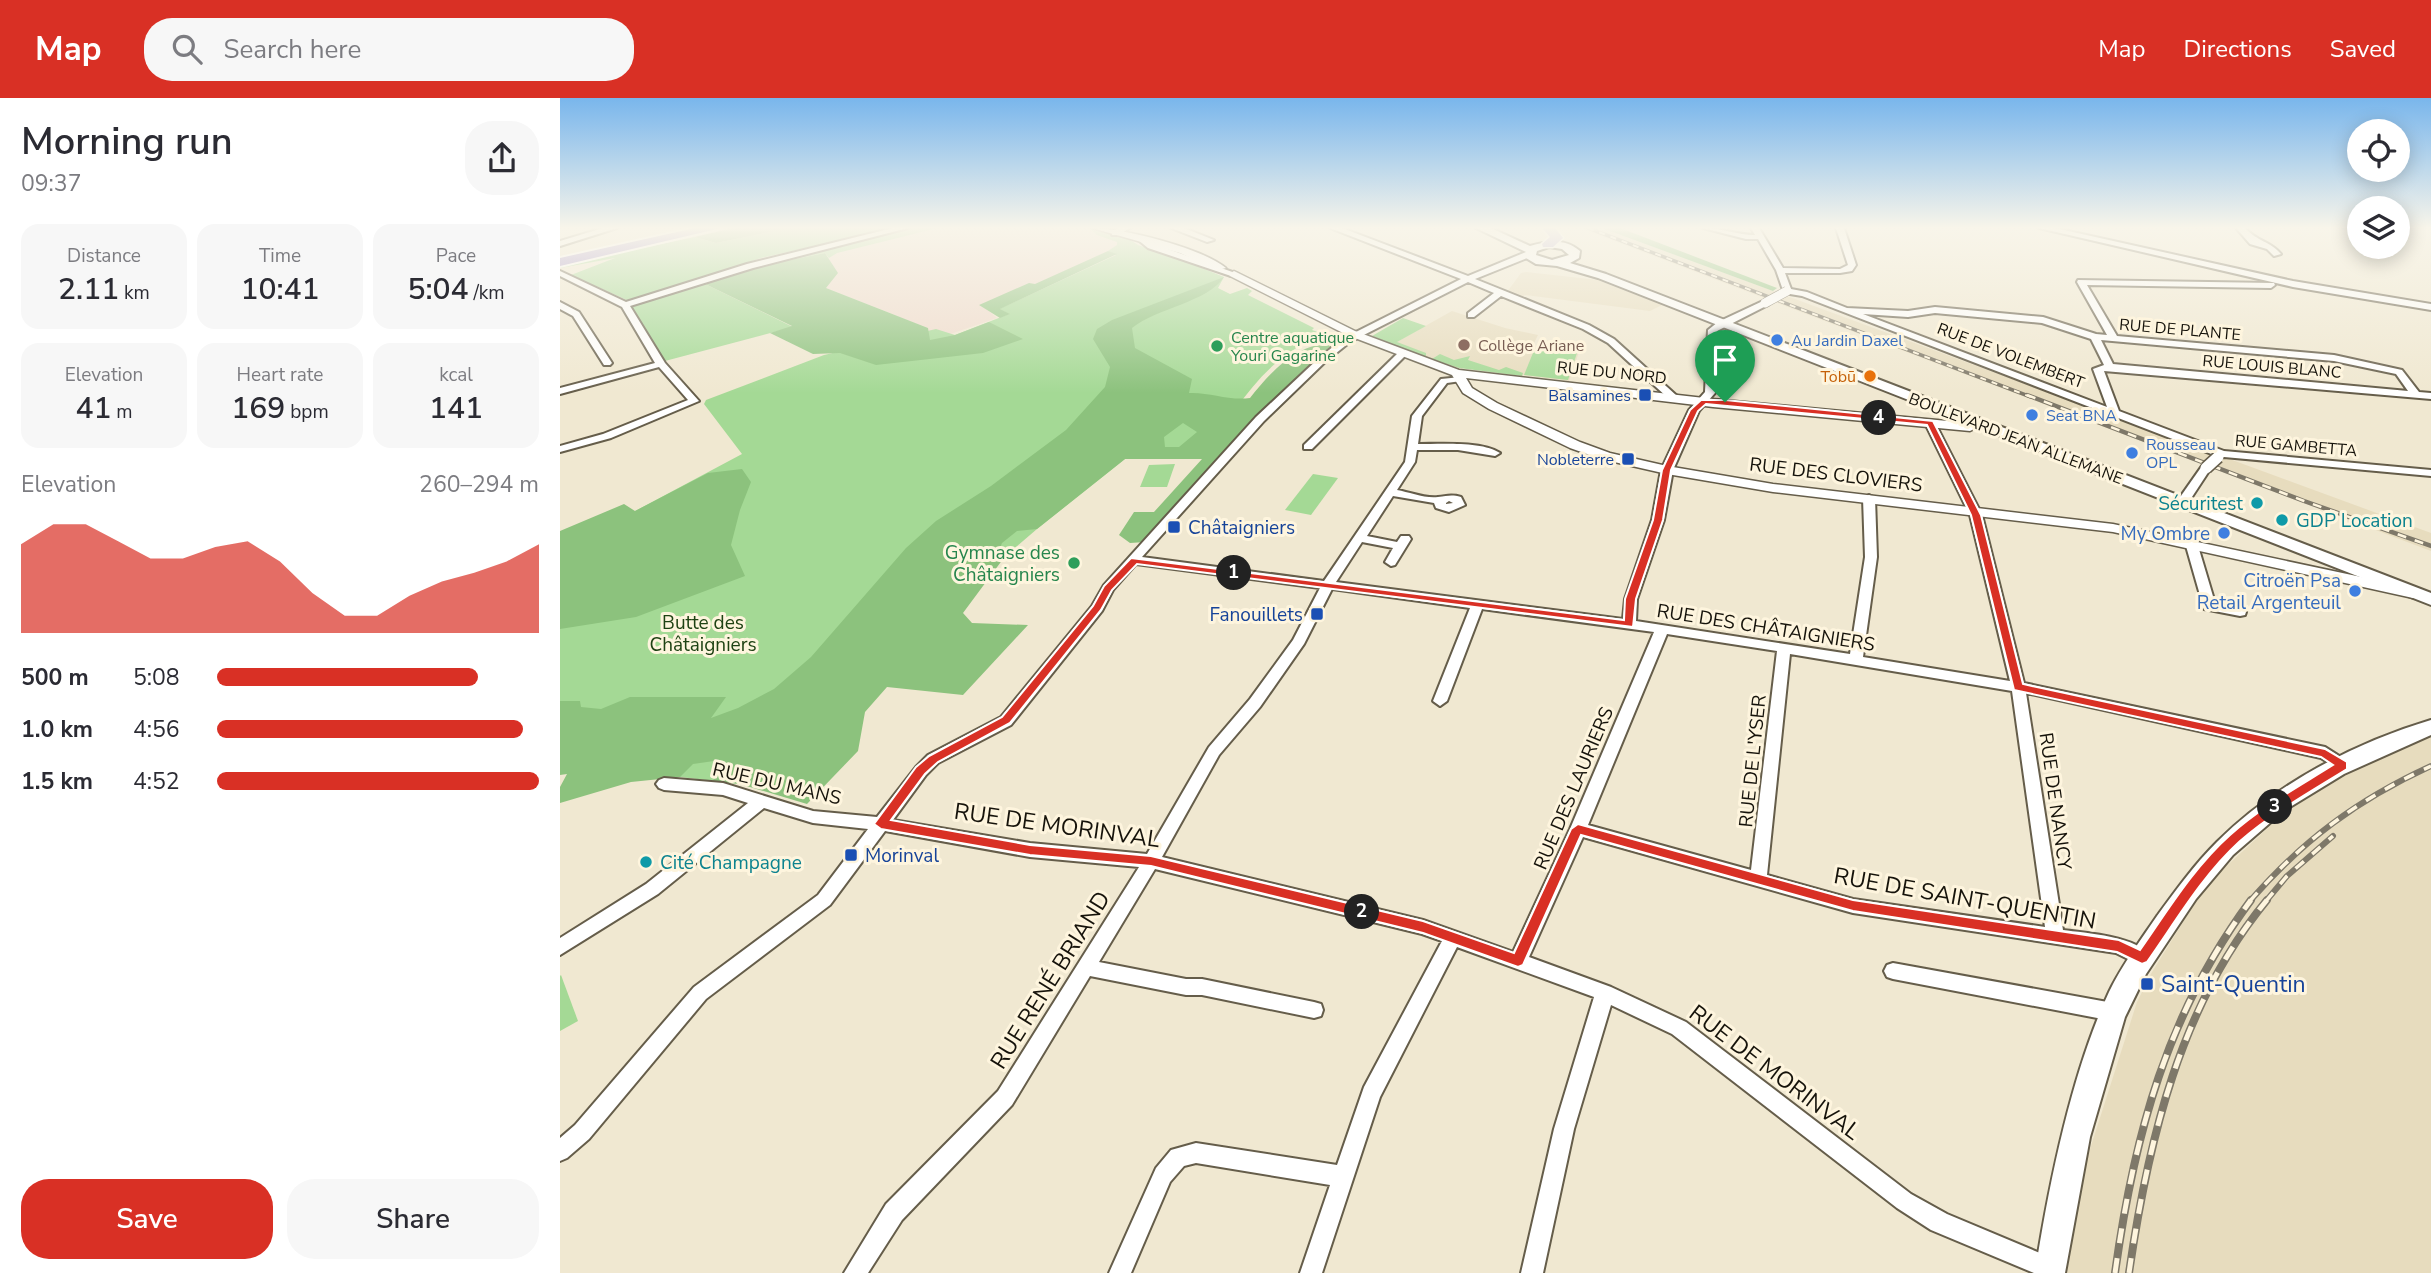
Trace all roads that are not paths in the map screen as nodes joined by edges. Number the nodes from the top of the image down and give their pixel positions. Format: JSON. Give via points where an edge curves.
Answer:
{"nodes":[{"id":1,"x":585,"y":283,"type":"edge"},
{"id":2,"x":696,"y":283,"type":"edge"},
{"id":3,"x":1252,"y":283,"type":"edge"},
{"id":4,"x":1460,"y":283,"type":"edge"},
{"id":5,"x":1477,"y":283,"type":"edge"},
{"id":6,"x":1619,"y":283,"type":"edge"},
{"id":7,"x":1784,"y":283,"type":"edge"},
{"id":8,"x":2081,"y":283,"type":"edge"},
{"id":9,"x":2169,"y":283,"type":"edge"},
{"id":10,"x":2288,"y":283,"type":"edge"},
{"id":11,"x":2293,"y":284,"type":"junction"},
{"id":12,"x":1787,"y":291,"type":"junction"},
{"id":13,"x":1500,"y":292,"type":"junction"},
{"id":14,"x":560,"y":305,"type":"edge"},
{"id":15,"x":625,"y":305,"type":"junction"},
{"id":16,"x":2431,"y":307,"type":"edge"},
{"id":17,"x":1847,"y":310,"type":"junction"},
{"id":18,"x":1471,"y":315,"type":"dead end"},
{"id":19,"x":1721,"y":324,"type":"junction"},
{"id":20,"x":1357,"y":335,"type":"junction"},
{"id":21,"x":2095,"y":337,"type":"junction"},
{"id":22,"x":2114,"y":339,"type":"junction"},
{"id":23,"x":1403,"y":353,"type":"junction"},
{"id":24,"x":607,"y":363,"type":"dead end"},
{"id":25,"x":661,"y":364,"type":"junction"},
{"id":26,"x":2110,"y":367,"type":"junction"},
{"id":27,"x":1450,"y":376,"type":"junction"},
{"id":28,"x":560,"y":391,"type":"edge"},
{"id":29,"x":2416,"y":395,"type":"junction"},
{"id":30,"x":1672,"y":396,"type":"junction"},
{"id":31,"x":2431,"y":396,"type":"edge"},
{"id":32,"x":1704,"y":401,"type":"junction"},
{"id":33,"x":2114,"y":411,"type":"junction"},
{"id":34,"x":1930,"y":423,"type":"junction"},
{"id":35,"x":1978,"y":424,"type":"junction"},
{"id":36,"x":1308,"y":447,"type":"dead end"},
{"id":37,"x":1412,"y":447,"type":"junction"},
{"id":38,"x":560,"y":449,"type":"edge"},
{"id":39,"x":1494,"y":453,"type":"dead end"},
{"id":40,"x":2220,"y":455,"type":"junction"},
{"id":41,"x":1667,"y":470,"type":"junction"},
{"id":42,"x":2431,"y":473,"type":"edge"},
{"id":43,"x":1390,"y":492,"type":"junction"},
{"id":44,"x":1869,"y":498,"type":"junction"},
{"id":45,"x":1440,"y":501,"type":"dead end"},
{"id":46,"x":2182,"y":503,"type":"junction"},
{"id":47,"x":1973,"y":510,"type":"junction"},
{"id":48,"x":1359,"y":538,"type":"junction"},
{"id":49,"x":2193,"y":546,"type":"junction"},
{"id":50,"x":1134,"y":560,"type":"junction"},
{"id":51,"x":1391,"y":562,"type":"dead end"},
{"id":52,"x":2344,"y":565,"type":"junction"},
{"id":53,"x":2358,"y":583,"type":"junction"},
{"id":54,"x":1326,"y":586,"type":"junction"},
{"id":55,"x":2424,"y":596,"type":"edge"},
{"id":56,"x":1477,"y":606,"type":"junction"},
{"id":57,"x":2240,"y":612,"type":"dead end"},
{"id":58,"x":1629,"y":624,"type":"junction"},
{"id":59,"x":1662,"y":630,"type":"junction"},
{"id":60,"x":1784,"y":648,"type":"junction"},
{"id":61,"x":1856,"y":660,"type":"junction"},
{"id":62,"x":2018,"y":687,"type":"junction"},
{"id":63,"x":1440,"y":701,"type":"dead end"},
{"id":64,"x":2431,"y":727,"type":"edge"},
{"id":65,"x":2342,"y":765,"type":"junction"},
{"id":66,"x":664,"y":784,"type":"dead end"},
{"id":67,"x":763,"y":800,"type":"junction"},
{"id":68,"x":881,"y":824,"type":"junction"},
{"id":69,"x":1578,"y":829,"type":"junction"},
{"id":70,"x":1151,"y":861,"type":"junction"},
{"id":71,"x":1758,"y":879,"type":"junction"},
{"id":72,"x":2055,"y":936,"type":"junction"},
{"id":73,"x":1453,"y":937,"type":"junction"},
{"id":74,"x":560,"y":947,"type":"edge"},
{"id":75,"x":2142,"y":958,"type":"junction"},
{"id":76,"x":1518,"y":961,"type":"junction"},
{"id":77,"x":1086,"y":967,"type":"junction"},
{"id":78,"x":1894,"y":971,"type":"dead end"},
{"id":79,"x":1605,"y":993,"type":"junction"},
{"id":80,"x":1314,"y":1010,"type":"dead end"},
{"id":81,"x":2113,"y":1012,"type":"junction"},
{"id":82,"x":560,"y":1151,"type":"edge"},
{"id":83,"x":1341,"y":1175,"type":"junction"},
{"id":84,"x":2051,"y":1271,"type":"edge"},
{"id":85,"x":855,"y":1273,"type":"edge"},
{"id":86,"x":1120,"y":1273,"type":"edge"},
{"id":87,"x":1311,"y":1273,"type":"edge"},
{"id":88,"x":1532,"y":1273,"type":"edge"}],
"edges":[{"from":1,"to":15,"type":"street"},
{"from":2,"to":15,"type":"street"},
{"from":3,"to":20,"type":"street","name":"RUE DU NORD"},
{"from":4,"to":20,"type":"street"},
{"from":5,"to":13,"type":"street"},
{"from":6,"to":19,"type":"main road","name":"BOULEVARD JEAN ALLEMANE"},
{"from":7,"to":12,"type":"street"},
{"from":8,"to":22,"type":"street"},
{"from":9,"to":11,"type":"street"},
{"from":10,"to":11,"type":"street"},
{"from":11,"to":16,"type":"street"},
{"from":12,"to":17,"type":"street","name":"RUE DE VOLEMBERT"},
{"from":12,"to":19,"type":"street","bridge":true},
{"from":13,"to":18,"type":"street"},
{"from":13,"to":30,"type":"street","via":[[1611,341]]},
{"from":14,"to":24,"type":"street","via":[[576,314]]},
{"from":15,"to":25,"type":"street"},
{"from":17,"to":21,"type":"street","name":"RUE DE PLANTE","via":[[1908,314],[1934,310],[2043,320]]},
{"from":17,"to":33,"type":"street","name":"RUE DE VOLEMBERT"},
{"from":19,"to":32,"type":"street","via":[[1712,334],[1710,393]]},
{"from":19,"to":35,"type":"main road","name":"BOULEVARD JEAN ALLEMANE"},
{"from":20,"to":23,"type":"street","name":"RUE DU NORD"},
{"from":20,"to":50,"type":"street","via":[[1322,360],[1261,419]]},
{"from":21,"to":22,"type":"street","name":"RUE DE PLANTE"},
{"from":21,"to":26,"type":"street"},
{"from":22,"to":29,"type":"street","name":"RUE DE PLANTE","via":[[2354,361],[2399,372]]},
{"from":23,"to":27,"type":"street","name":"RUE DU NORD"},
{"from":23,"to":36,"type":"street"},
{"from":25,"to":28,"type":"street"},
{"from":25,"to":38,"type":"street","via":[[694,401],[607,436]]},
{"from":26,"to":29,"type":"street","name":"RUE LOUIS BLANC"},
{"from":26,"to":33,"type":"street","via":[[2098,369]]},
{"from":27,"to":30,"type":"street","name":"RUE DU NORD"},
{"from":27,"to":37,"type":"street","name":"RUE RENÉ BRIAND","via":[[1418,416]]},
{"from":27,"to":41,"type":"street","name":"RUE DES CLOVIERS","via":[[1493,406],[1575,445]]},
{"from":29,"to":31,"type":"street","name":"RUE LOUIS BLANC"},
{"from":30,"to":32,"type":"street","name":"RUE DU NORD"},
{"from":32,"to":34,"type":"street","name":"RUE DU NORD"},
{"from":32,"to":41,"type":"street","via":[[1694,410]]},
{"from":33,"to":40,"type":"street","name":"RUE DE VOLEMBERT"},
{"from":34,"to":35,"type":"street","name":"RUE DU NORD"},
{"from":34,"to":47,"type":"street","name":"RUE DE NANCY"},
{"from":35,"to":46,"type":"main road","name":"BOULEVARD JEAN ALLEMANE"},
{"from":37,"to":39,"type":"street"},
{"from":37,"to":43,"type":"street","name":"RUE RENÉ BRIAND","via":[[1410,462]]},
{"from":40,"to":42,"type":"street","name":"RUE GAMBETTA"},
{"from":40,"to":46,"type":"street","name":"RUE GAMBETTA","bridge":true},
{"from":41,"to":44,"type":"street","name":"RUE DES CLOVIERS"},
{"from":41,"to":58,"type":"street","via":[[1658,520],[1630,599]]},
{"from":43,"to":45,"type":"street"},
{"from":43,"to":48,"type":"street","name":"RUE RENÉ BRIAND"},
{"from":44,"to":47,"type":"street","name":"RUE DES CLOVIERS"},
{"from":44,"to":61,"type":"street","via":[[1871,556]]},
{"from":46,"to":52,"type":"main road","name":"BOULEVARD JEAN ALLEMANE"},
{"from":47,"to":49,"type":"street","name":"RUE DES CLOVIERS","via":[[2113,528]]},
{"from":47,"to":62,"type":"street","name":"RUE DE NANCY"},
{"from":48,"to":51,"type":"street","via":[[1404,542]]},
{"from":48,"to":54,"type":"street","name":"RUE RENÉ BRIAND"},
{"from":49,"to":53,"type":"street","name":"RUE DES CLOVIERS"},
{"from":49,"to":57,"type":"street","via":[[2209,606]]},
{"from":50,"to":54,"type":"street","name":"RUE DES CHÂTAIGNIERS"},
{"from":50,"to":68,"type":"street","via":[[1006,720],[933,759]]},
{"from":52,"to":53,"type":"street","via":[[2359,576]]},
{"from":52,"to":55,"type":"main road","name":"BOULEVARD JEAN ALLEMANE"},
{"from":53,"to":55,"type":"street","name":"RUE DES CLOVIERS"},
{"from":54,"to":56,"type":"street","name":"RUE DES CHÂTAIGNIERS"},
{"from":54,"to":70,"type":"street","name":"RUE RENÉ BRIAND","via":[[1298,641],[1214,751]]},
{"from":56,"to":58,"type":"street","name":"RUE DES CHÂTAIGNIERS"},
{"from":56,"to":63,"type":"street"},
{"from":58,"to":59,"type":"street","name":"RUE DES CHÂTAIGNIERS"},
{"from":59,"to":60,"type":"street","name":"RUE DES CHÂTAIGNIERS"},
{"from":59,"to":69,"type":"street","name":"RUE DES LAURIERS"},
{"from":60,"to":61,"type":"street","name":"RUE DES CHÂTAIGNIERS"},
{"from":60,"to":71,"type":"street","name":"RUE DE L'YSER"},
{"from":61,"to":62,"type":"street","name":"RUE DES CHÂTAIGNIERS"},
{"from":62,"to":65,"type":"street","name":"RUE DES CHÂTAIGNIERS","via":[[2325,753]]},
{"from":62,"to":72,"type":"street","name":"RUE DE NANCY"},
{"from":64,"to":65,"type":"main road"},
{"from":65,"to":75,"type":"main road","via":[[2264,814],[2233,840],[2202,873]]},
{"from":66,"to":67,"type":"street","name":"RUE DU MANS","via":[[723,789]]},
{"from":67,"to":68,"type":"street","name":"RUE DU MANS","via":[[813,817]]},
{"from":67,"to":74,"type":"street","via":[[652,889]]},
{"from":68,"to":70,"type":"street","name":"RUE DE MORINVAL","via":[[1030,850]]},
{"from":68,"to":82,"type":"street","via":[[824,900],[700,993],[582,1132]]},
{"from":69,"to":71,"type":"street","name":"RUE DE SAINT-QUENTIN"},
{"from":69,"to":76,"type":"street","name":"RUE DES LAURIERS"},
{"from":70,"to":73,"type":"street","name":"RUE DE MORINVAL"},
{"from":70,"to":77,"type":"street","name":"RUE RENÉ BRIAND"},
{"from":71,"to":72,"type":"street","name":"RUE DE SAINT-QUENTIN","via":[[1853,906]]},
{"from":72,"to":75,"type":"street","name":"RUE DE SAINT-QUENTIN","via":[[2119,946]]},
{"from":73,"to":76,"type":"street","name":"RUE DE MORINVAL"},
{"from":73,"to":83,"type":"street","via":[[1371,1094]]},
{"from":75,"to":81,"type":"main road"},
{"from":76,"to":79,"type":"street","name":"RUE DE MORINVAL"},
{"from":77,"to":80,"type":"street"},
{"from":77,"to":85,"type":"street","name":"RUE RENÉ BRIAND","via":[[1005,1098],[894,1212]]},
{"from":78,"to":81,"type":"street"},
{"from":79,"to":84,"type":"street","name":"RUE DE MORINVAL","via":[[1679,1028],[1904,1201],[1939,1222]]},
{"from":79,"to":88,"type":"street","via":[[1564,1129]]},
{"from":81,"to":84,"type":"main road","via":[[2070,1160]]},
{"from":83,"to":86,"type":"street","via":[[1196,1153],[1178,1157],[1163,1175]]},
{"from":83,"to":87,"type":"street"}]}
